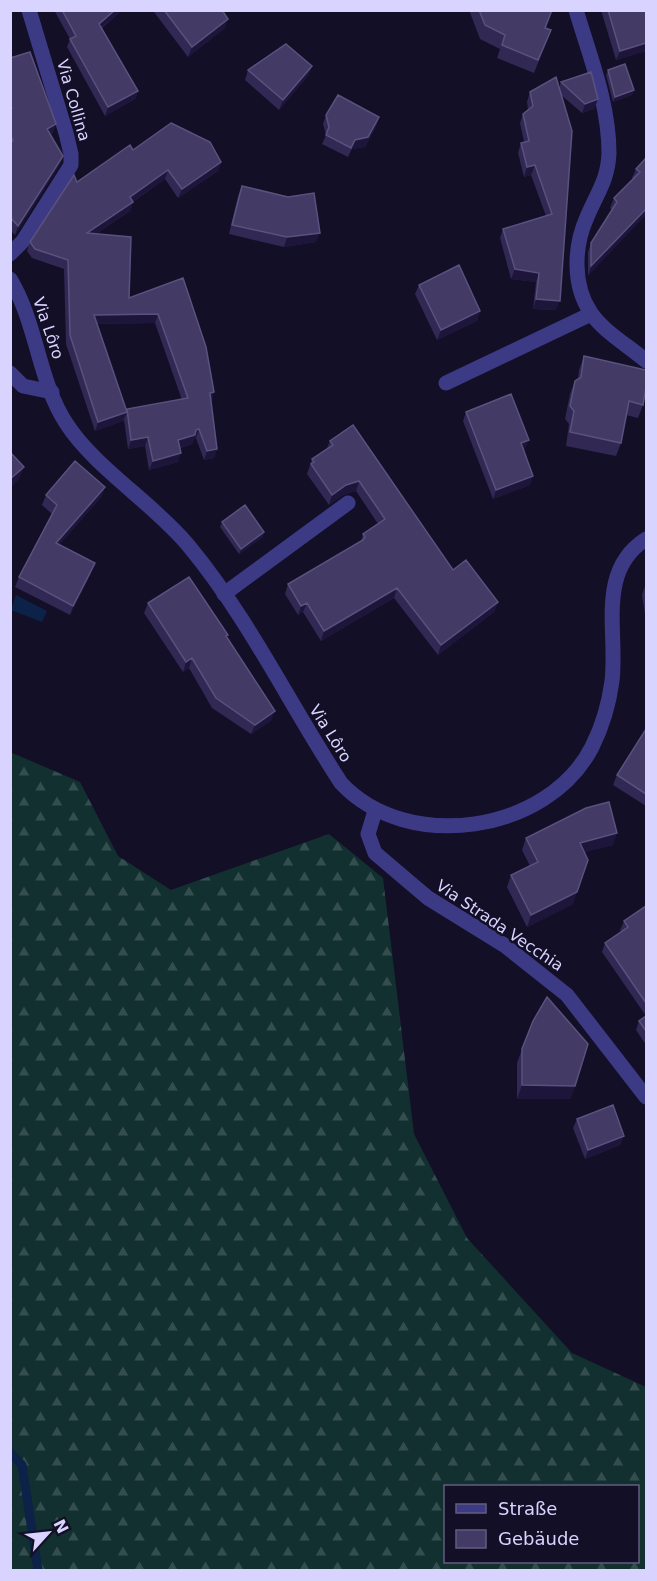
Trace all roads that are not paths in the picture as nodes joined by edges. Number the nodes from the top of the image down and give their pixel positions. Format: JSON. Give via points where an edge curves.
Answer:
{"nodes":[{"id":1,"x":29,"y":10,"type":"edge"},
{"id":2,"x":576,"y":10,"type":"edge"},
{"id":3,"x":10,"y":254,"type":"edge"},
{"id":4,"x":10,"y":279,"type":"edge"},
{"id":5,"x":591,"y":314,"type":"junction"},
{"id":6,"x":646,"y":361,"type":"edge"},
{"id":7,"x":10,"y":374,"type":"edge"},
{"id":8,"x":446,"y":383,"type":"dead end"},
{"id":9,"x":52,"y":392,"type":"junction"},
{"id":10,"x":348,"y":503,"type":"dead end"},
{"id":11,"x":646,"y":539,"type":"edge"},
{"id":12,"x":224,"y":594,"type":"junction"},
{"id":13,"x":375,"y":811,"type":"junction"},
{"id":14,"x":646,"y":1097,"type":"edge"}],
"edges":[{"from":1,"to":3,"type":"street","name":"Via Collina","via":[[66,133],[71,165],[23,242]]},
{"from":2,"to":5,"type":"street","via":[[607,116],[609,155],[604,186],[581,230],[576,270],[580,292]]},
{"from":4,"to":9,"type":"street","name":"Via Lôro","via":[[26,311]]},
{"from":5,"to":6,"type":"street"},
{"from":5,"to":8,"type":"street"},
{"from":7,"to":9,"type":"street","via":[[23,386]]},
{"from":9,"to":12,"type":"street","name":"Via Lôro","via":[[74,434],[170,524]]},
{"from":10,"to":12,"type":"street"},
{"from":11,"to":13,"type":"street","name":"Via Lôro","via":[[619,568],[612,603],[613,655],[606,709],[592,747],[567,780],[534,804],[470,824],[418,823]]},
{"from":12,"to":13,"type":"street","name":"Via Lôro","via":[[341,783]]},
{"from":13,"to":14,"type":"street","name":"Via Strada Vecchia","via":[[368,834],[375,853],[428,898],[504,945],[567,994]]}]}
